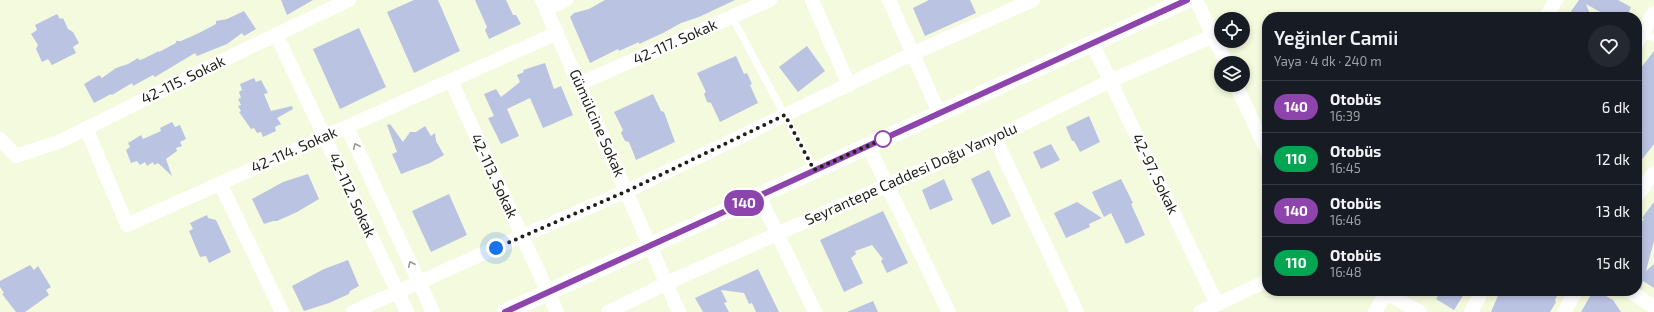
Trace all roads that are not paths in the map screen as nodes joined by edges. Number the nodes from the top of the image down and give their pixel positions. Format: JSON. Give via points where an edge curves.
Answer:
{"nodes":[{"id":1,"x":348,"y":0,"type":"edge"},
{"id":2,"x":566,"y":0,"type":"edge"},
{"id":3,"x":770,"y":0,"type":"edge"},
{"id":4,"x":812,"y":0,"type":"edge"},
{"id":5,"x":889,"y":0,"type":"edge"},
{"id":6,"x":1033,"y":0,"type":"edge"},
{"id":7,"x":1187,"y":0,"type":"edge"},
{"id":8,"x":1196,"y":0,"type":"edge"},
{"id":9,"x":1556,"y":0,"type":"edge"},
{"id":10,"x":544,"y":5,"type":"edge"},
{"id":11,"x":1162,"y":5,"type":"edge"},
{"id":12,"x":1549,"y":12,"type":"edge"},
{"id":13,"x":1654,"y":13,"type":"edge"},
{"id":14,"x":732,"y":17,"type":"junction"},
{"id":15,"x":557,"y":33,"type":"junction"},
{"id":16,"x":276,"y":34,"type":"junction"},
{"id":17,"x":1213,"y":36,"type":"junction"},
{"id":18,"x":1645,"y":38,"type":"edge"},
{"id":19,"x":1092,"y":43,"type":"junction"},
{"id":20,"x":912,"y":54,"type":"junction"},
{"id":21,"x":1223,"y":56,"type":"edge"},
{"id":22,"x":451,"y":81,"type":"junction"},
{"id":23,"x":1110,"y":81,"type":"junction"},
{"id":24,"x":580,"y":84,"type":"junction"},
{"id":25,"x":849,"y":85,"type":"junction"},
{"id":26,"x":1239,"y":92,"type":"edge"},
{"id":27,"x":939,"y":113,"type":"junction"},
{"id":28,"x":785,"y":115,"type":"junction"},
{"id":29,"x":347,"y":127,"type":"junction"},
{"id":30,"x":86,"y":128,"type":"junction"},
{"id":31,"x":324,"y":137,"type":"junction"},
{"id":32,"x":995,"y":138,"type":"junction"},
{"id":33,"x":0,"y":139,"type":"edge"},
{"id":34,"x":1262,"y":140,"type":"edge"},
{"id":35,"x":868,"y":146,"type":"junction"},
{"id":36,"x":814,"y":170,"type":"junction"},
{"id":37,"x":1654,"y":173,"type":"edge"},
{"id":38,"x":220,"y":183,"type":"junction"},
{"id":39,"x":887,"y":186,"type":"junction"},
{"id":40,"x":1642,"y":189,"type":"edge"},
{"id":41,"x":627,"y":191,"type":"junction"},
{"id":42,"x":759,"y":196,"type":"junction"},
{"id":43,"x":777,"y":234,"type":"junction"},
{"id":44,"x":522,"y":236,"type":"junction"},
{"id":45,"x":651,"y":245,"type":"junction"},
{"id":46,"x":419,"y":282,"type":"junction"},
{"id":47,"x":667,"y":283,"type":"junction"},
{"id":48,"x":1262,"y":283,"type":"edge"},
{"id":49,"x":398,"y":292,"type":"junction"},
{"id":50,"x":548,"y":293,"type":"junction"},
{"id":51,"x":1385,"y":296,"type":"edge"},
{"id":52,"x":1394,"y":296,"type":"edge"},
{"id":53,"x":1479,"y":296,"type":"edge"},
{"id":54,"x":1573,"y":296,"type":"edge"},
{"id":55,"x":1637,"y":296,"type":"edge"},
{"id":56,"x":1217,"y":304,"type":"junction"},
{"id":57,"x":1654,"y":307,"type":"edge"},
{"id":58,"x":282,"y":312,"type":"edge"},
{"id":59,"x":353,"y":312,"type":"edge"},
{"id":60,"x":407,"y":312,"type":"edge"},
{"id":61,"x":433,"y":312,"type":"edge"},
{"id":62,"x":505,"y":312,"type":"edge"},
{"id":63,"x":557,"y":312,"type":"edge"},
{"id":64,"x":608,"y":312,"type":"edge"},
{"id":65,"x":679,"y":312,"type":"edge"},
{"id":66,"x":815,"y":312,"type":"edge"},
{"id":67,"x":949,"y":312,"type":"edge"},
{"id":68,"x":1077,"y":312,"type":"edge"},
{"id":69,"x":1200,"y":312,"type":"edge"},
{"id":70,"x":1375,"y":312,"type":"edge"},
{"id":71,"x":1420,"y":312,"type":"edge"},
{"id":72,"x":1471,"y":312,"type":"edge"},
{"id":73,"x":1564,"y":312,"type":"edge"}],
"edges":[{"from":1,"to":16,"type":"street","name":"42-115. Sokak"},
{"from":2,"to":10,"type":"street"},
{"from":3,"to":14,"type":"street","name":"42-117. Sokak"},
{"from":4,"to":25,"type":"street"},
{"from":5,"to":20,"type":"street"},
{"from":6,"to":20,"type":"street"},
{"from":7,"to":11,"type":"street"},
{"from":8,"to":17,"type":"street"},
{"from":9,"to":12,"type":"street"},
{"from":10,"to":15,"type":"street","name":"Gümülcine Sokak"},
{"from":11,"to":19,"type":"street"},
{"from":13,"to":18,"type":"street"},
{"from":14,"to":24,"type":"street","name":"42-117. Sokak"},
{"from":14,"to":28,"type":"lane"},
{"from":15,"to":22,"type":"street","name":"42-114. Sokak"},
{"from":15,"to":24,"type":"street","name":"Gümülcine Sokak"},
{"from":16,"to":30,"type":"street","name":"42-115. Sokak"},
{"from":16,"to":31,"type":"street","name":"42-112. Sokak"},
{"from":17,"to":21,"type":"street"},
{"from":17,"to":23,"type":"street","name":"Seyrantepe Caddesi Doğu Yanyolu"},
{"from":19,"to":23,"type":"street","name":"42-97. Sokak"},
{"from":19,"to":27,"type":"street"},
{"from":20,"to":25,"type":"street"},
{"from":20,"to":27,"type":"street"},
{"from":22,"to":29,"type":"street","name":"42-114. Sokak"},
{"from":22,"to":44,"type":"street","name":"42-113. Sokak"},
{"from":23,"to":32,"type":"street","name":"Seyrantepe Caddesi Doğu Yanyolu"},
{"from":23,"to":56,"type":"street","name":"42-97. Sokak"},
{"from":24,"to":41,"type":"street","name":"Gümülcine Sokak"},
{"from":25,"to":28,"type":"street"},
{"from":26,"to":34,"type":"street"},
{"from":27,"to":35,"type":"street"},
{"from":28,"to":36,"type":"lane"},
{"from":28,"to":41,"type":"street"},
{"from":29,"to":31,"type":"street","name":"42-114. Sokak"},
{"from":46,"to":29,"type":"street","name":"42-112. Sokak","one_way":true},
{"from":30,"to":33,"type":"street","name":"42-115. Sokak","via":[[61,141],[16,156]]},
{"from":30,"to":38,"type":"street","name":"42-114. Sokak","via":[[127,225]]},
{"from":31,"to":38,"type":"street","name":"42-114. Sokak"},
{"from":31,"to":49,"type":"street","name":"42-112. Sokak"},
{"from":32,"to":39,"type":"street","name":"Seyrantepe Caddesi Doğu Yanyolu"},
{"from":32,"to":68,"type":"street"},
{"from":35,"to":36,"type":"street"},
{"from":35,"to":39,"type":"street"},
{"from":36,"to":42,"type":"street"},
{"from":37,"to":40,"type":"street"},
{"from":38,"to":58,"type":"street"},
{"from":39,"to":43,"type":"street","name":"Seyrantepe Caddesi Doğu Yanyolu"},
{"from":39,"to":67,"type":"street"},
{"from":41,"to":44,"type":"street"},
{"from":41,"to":45,"type":"street","name":"Gümülcine Sokak"},
{"from":42,"to":43,"type":"street"},
{"from":42,"to":45,"type":"street"},
{"from":43,"to":47,"type":"street","name":"Seyrantepe Caddesi Doğu Yanyolu"},
{"from":43,"to":66,"type":"street"},
{"from":44,"to":46,"type":"street"},
{"from":44,"to":50,"type":"street","name":"42-113. Sokak"},
{"from":45,"to":47,"type":"street","name":"Gümülcine Sokak"},
{"from":45,"to":50,"type":"street"},
{"from":46,"to":49,"type":"street"},
{"from":46,"to":61,"type":"street","name":"42-112. Sokak"},
{"from":47,"to":64,"type":"street","name":"Seyrantepe Caddesi Doğu Yanyolu"},
{"from":47,"to":65,"type":"street","name":"Gümülcine Sokak"},
{"from":48,"to":56,"type":"street"},
{"from":49,"to":59,"type":"street"},
{"from":49,"to":60,"type":"street","name":"42-112. Sokak"},
{"from":50,"to":62,"type":"street"},
{"from":50,"to":63,"type":"street","name":"42-113. Sokak"},
{"from":51,"to":70,"type":"street"},
{"from":52,"to":71,"type":"street"},
{"from":53,"to":72,"type":"street"},
{"from":54,"to":73,"type":"street"},
{"from":55,"to":57,"type":"street"},
{"from":56,"to":69,"type":"street"}]}
